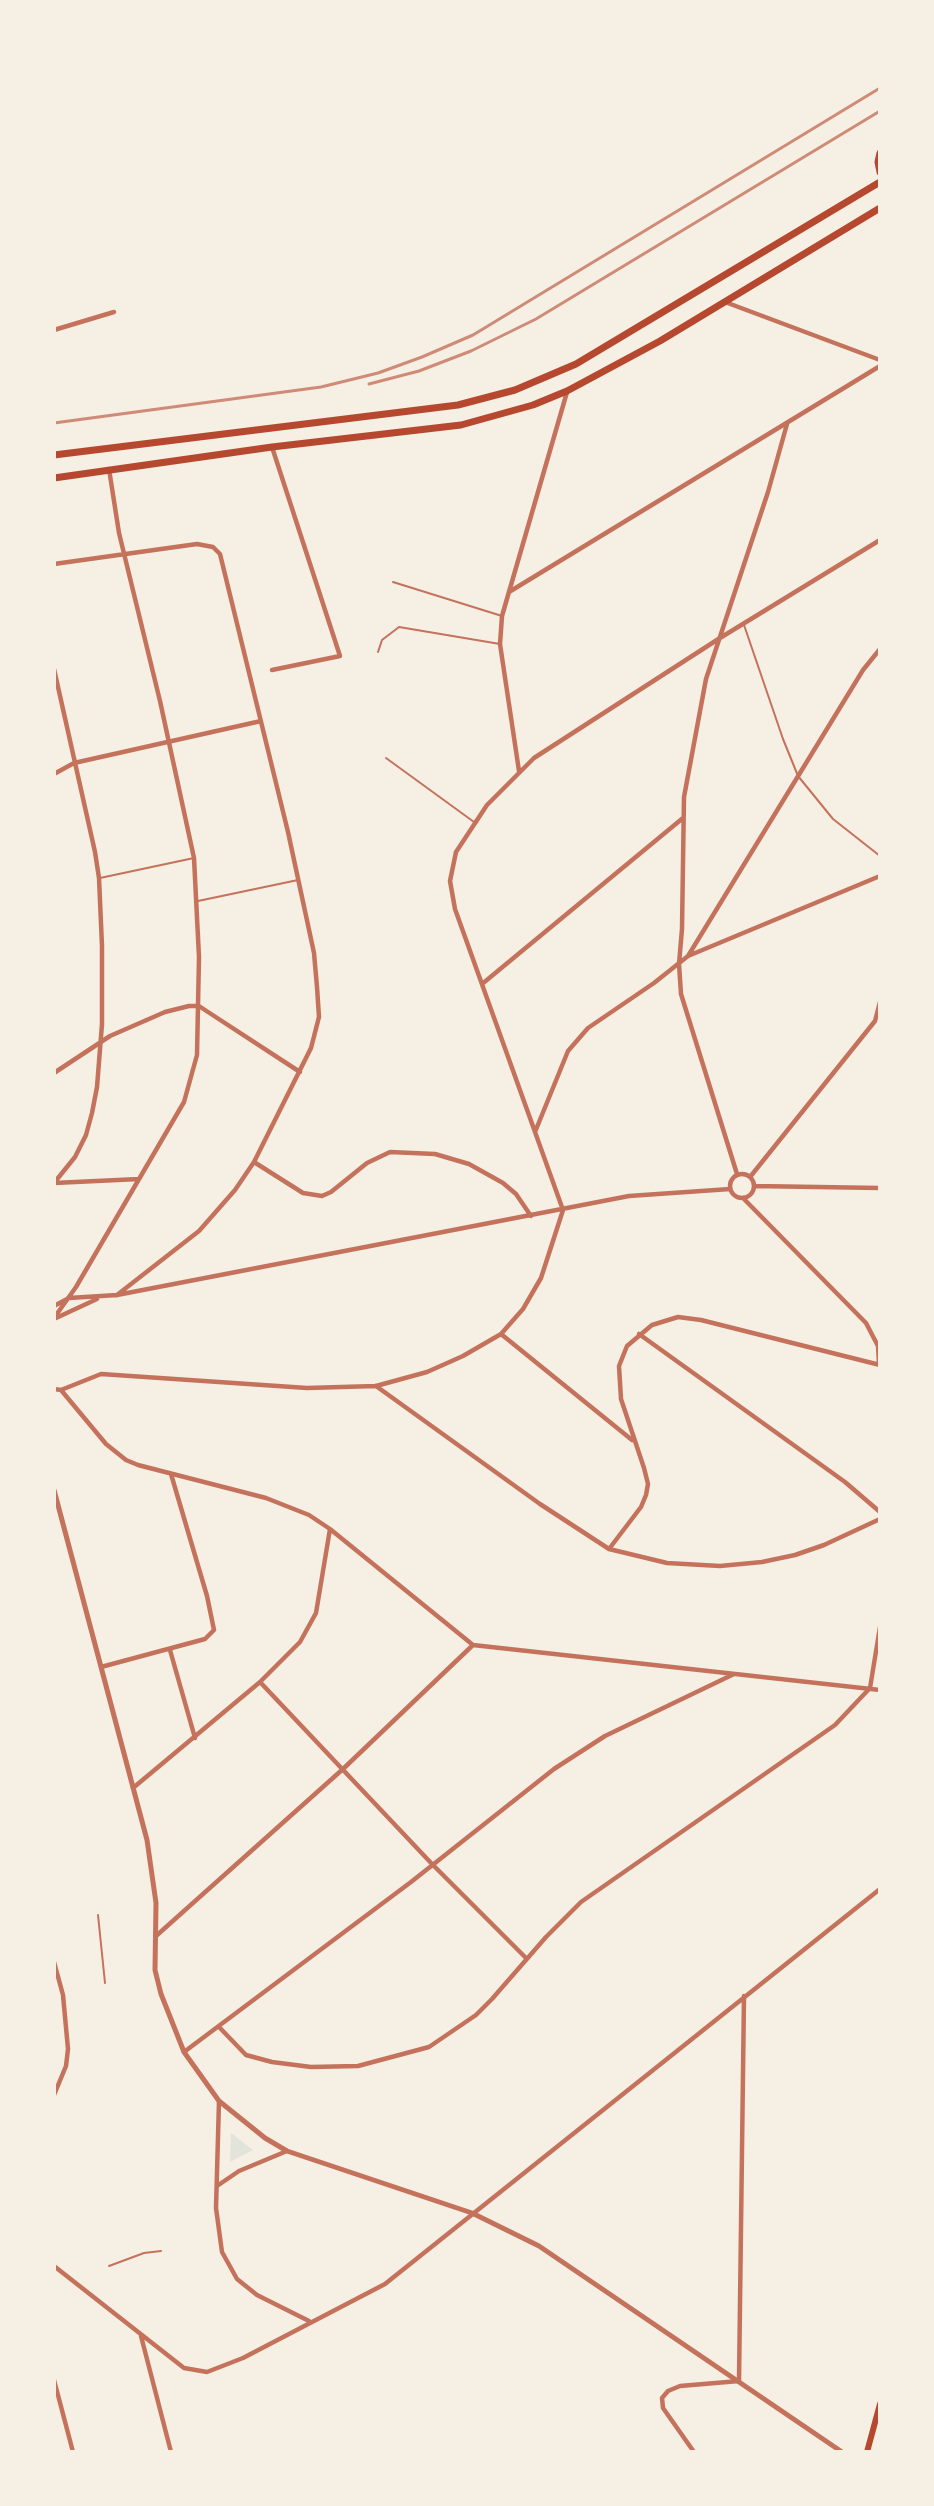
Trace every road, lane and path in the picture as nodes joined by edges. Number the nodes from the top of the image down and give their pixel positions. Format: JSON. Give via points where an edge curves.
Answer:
{"nodes":[{"id":1,"x":880,"y":153,"type":"edge"},
{"id":2,"x":880,"y":172,"type":"edge"},
{"id":3,"x":880,"y":182,"type":"edge"},
{"id":4,"x":880,"y":208,"type":"edge"},
{"id":5,"x":723,"y":301,"type":"junction"},
{"id":6,"x":114,"y":312,"type":"dead end"},
{"id":7,"x":54,"y":330,"type":"edge"},
{"id":8,"x":880,"y":360,"type":"edge"},
{"id":9,"x":880,"y":366,"type":"edge"},
{"id":10,"x":567,"y":392,"type":"junction"},
{"id":11,"x":787,"y":424,"type":"junction"},
{"id":12,"x":272,"y":447,"type":"junction"},
{"id":13,"x":54,"y":455,"type":"edge"},
{"id":14,"x":109,"y":470,"type":"junction"},
{"id":15,"x":54,"y":478,"type":"edge"},
{"id":16,"x":880,"y":540,"type":"edge"},
{"id":17,"x":124,"y":555,"type":"junction"},
{"id":18,"x":54,"y":564,"type":"edge"},
{"id":19,"x":393,"y":582,"type":"dead end"},
{"id":20,"x":509,"y":592,"type":"junction"},
{"id":21,"x":502,"y":615,"type":"junction"},
{"id":22,"x":744,"y":624,"type":"junction"},
{"id":23,"x":720,"y":638,"type":"junction"},
{"id":24,"x":500,"y":644,"type":"junction"},
{"id":25,"x":880,"y":649,"type":"edge"},
{"id":26,"x":378,"y":652,"type":"dead end"},
{"id":27,"x":54,"y":669,"type":"edge"},
{"id":28,"x":272,"y":670,"type":"dead end"},
{"id":29,"x":261,"y":721,"type":"junction"},
{"id":30,"x":168,"y":741,"type":"junction"},
{"id":31,"x":386,"y":758,"type":"dead end"},
{"id":32,"x":74,"y":763,"type":"junction"},
{"id":33,"x":519,"y":771,"type":"junction"},
{"id":34,"x":54,"y":774,"type":"edge"},
{"id":35,"x":798,"y":776,"type":"junction"},
{"id":36,"x":683,"y":818,"type":"junction"},
{"id":37,"x":474,"y":822,"type":"junction"},
{"id":38,"x":880,"y":856,"type":"edge"},
{"id":39,"x":194,"y":858,"type":"junction"},
{"id":40,"x":880,"y":876,"type":"edge"},
{"id":41,"x":99,"y":878,"type":"junction"},
{"id":42,"x":298,"y":880,"type":"junction"},
{"id":43,"x":198,"y":901,"type":"junction"},
{"id":44,"x":688,"y":956,"type":"junction"},
{"id":45,"x":679,"y":964,"type":"junction"},
{"id":46,"x":482,"y":984,"type":"junction"},
{"id":47,"x":880,"y":1002,"type":"edge"},
{"id":48,"x":199,"y":1006,"type":"junction"},
{"id":49,"x":875,"y":1021,"type":"junction"},
{"id":50,"x":880,"y":1026,"type":"edge"},
{"id":51,"x":100,"y":1041,"type":"junction"},
{"id":52,"x":300,"y":1072,"type":"junction"},
{"id":53,"x":54,"y":1073,"type":"edge"},
{"id":54,"x":535,"y":1132,"type":"junction"},
{"id":55,"x":254,"y":1162,"type":"junction"},
{"id":56,"x":737,"y":1174,"type":"junction"},
{"id":57,"x":750,"y":1177,"type":"junction"},
{"id":58,"x":139,"y":1179,"type":"junction"},
{"id":59,"x":54,"y":1183,"type":"edge"},
{"id":60,"x":754,"y":1186,"type":"junction"},
{"id":61,"x":880,"y":1188,"type":"edge"},
{"id":62,"x":730,"y":1189,"type":"junction"},
{"id":63,"x":743,"y":1198,"type":"junction"},
{"id":64,"x":563,"y":1210,"type":"junction"},
{"id":65,"x":531,"y":1216,"type":"junction"},
{"id":66,"x":117,"y":1295,"type":"junction"},
{"id":67,"x":69,"y":1298,"type":"junction"},
{"id":68,"x":99,"y":1298,"type":"junction"},
{"id":69,"x":54,"y":1306,"type":"edge"},
{"id":70,"x":54,"y":1319,"type":"edge"},
{"id":71,"x":501,"y":1334,"type":"junction"},
{"id":72,"x":639,"y":1334,"type":"junction"},
{"id":73,"x":880,"y":1364,"type":"edge"},
{"id":74,"x":376,"y":1386,"type":"junction"},
{"id":75,"x":54,"y":1389,"type":"edge"},
{"id":76,"x":62,"y":1390,"type":"junction"},
{"id":77,"x":634,"y":1441,"type":"junction"},
{"id":78,"x":171,"y":1474,"type":"junction"},
{"id":79,"x":54,"y":1490,"type":"edge"},
{"id":80,"x":880,"y":1512,"type":"edge"},
{"id":81,"x":880,"y":1519,"type":"edge"},
{"id":82,"x":330,"y":1529,"type":"junction"},
{"id":83,"x":609,"y":1549,"type":"junction"},
{"id":84,"x":880,"y":1627,"type":"edge"},
{"id":85,"x":473,"y":1645,"type":"junction"},
{"id":86,"x":170,"y":1650,"type":"junction"},
{"id":87,"x":101,"y":1667,"type":"junction"},
{"id":88,"x":736,"y":1673,"type":"junction"},
{"id":89,"x":260,"y":1682,"type":"junction"},
{"id":90,"x":870,"y":1688,"type":"junction"},
{"id":91,"x":880,"y":1690,"type":"edge"},
{"id":92,"x":195,"y":1738,"type":"junction"},
{"id":93,"x":344,"y":1768,"type":"junction"},
{"id":94,"x":133,"y":1788,"type":"junction"},
{"id":95,"x":432,"y":1864,"type":"junction"},
{"id":96,"x":880,"y":1889,"type":"edge"},
{"id":97,"x":98,"y":1915,"type":"dead end"},
{"id":98,"x":156,"y":1936,"type":"junction"},
{"id":99,"x":527,"y":1959,"type":"junction"},
{"id":100,"x":54,"y":1962,"type":"edge"},
{"id":101,"x":105,"y":1983,"type":"dead end"},
{"id":102,"x":744,"y":1996,"type":"junction"},
{"id":103,"x":220,"y":2028,"type":"junction"},
{"id":104,"x":184,"y":2052,"type":"junction"},
{"id":105,"x":54,"y":2095,"type":"edge"},
{"id":106,"x":219,"y":2101,"type":"junction"},
{"id":107,"x":287,"y":2151,"type":"junction"},
{"id":108,"x":217,"y":2186,"type":"junction"},
{"id":109,"x":472,"y":2213,"type":"junction"},
{"id":110,"x":161,"y":2251,"type":"dead end"},
{"id":111,"x":54,"y":2266,"type":"edge"},
{"id":112,"x":109,"y":2266,"type":"dead end"},
{"id":113,"x":309,"y":2321,"type":"junction"},
{"id":114,"x":140,"y":2334,"type":"junction"},
{"id":115,"x":54,"y":2380,"type":"edge"},
{"id":116,"x":739,"y":2381,"type":"junction"},
{"id":117,"x":880,"y":2404,"type":"edge"},
{"id":118,"x":73,"y":2452,"type":"edge"},
{"id":119,"x":171,"y":2452,"type":"edge"},
{"id":120,"x":694,"y":2452,"type":"edge"},
{"id":121,"x":842,"y":2452,"type":"edge"},
{"id":122,"x":867,"y":2452,"type":"edge"}],
"edges":[{"from":1,"to":2,"type":"main road"},
{"from":3,"to":13,"type":"main road","via":[[576,364],[515,390],[458,405]]},
{"from":4,"to":5,"type":"main road"},
{"from":5,"to":8,"type":"street"},
{"from":5,"to":10,"type":"main road"},
{"from":6,"to":7,"type":"street"},
{"from":9,"to":11,"type":"street"},
{"from":10,"to":12,"type":"main road","via":[[461,425]]},
{"from":10,"to":20,"type":"street"},
{"from":11,"to":20,"type":"street"},
{"from":11,"to":23,"type":"street"},
{"from":12,"to":14,"type":"main road"},
{"from":12,"to":28,"type":"street","via":[[340,656]]},
{"from":14,"to":15,"type":"main road"},
{"from":14,"to":17,"type":"street"},
{"from":16,"to":22,"type":"street"},
{"from":17,"to":18,"type":"street"},
{"from":17,"to":29,"type":"street","via":[[197,544],[218,550]]},
{"from":17,"to":30,"type":"street"},
{"from":19,"to":21,"type":"lane"},
{"from":20,"to":21,"type":"street"},
{"from":21,"to":24,"type":"street"},
{"from":22,"to":23,"type":"street"},
{"from":22,"to":35,"type":"lane"},
{"from":23,"to":33,"type":"street","via":[[561,739]]},
{"from":23,"to":36,"type":"street","via":[[693,739]]},
{"from":24,"to":26,"type":"lane","via":[[399,627],[382,640]]},
{"from":24,"to":33,"type":"street"},
{"from":25,"to":35,"type":"street"},
{"from":27,"to":32,"type":"street"},
{"from":29,"to":30,"type":"street"},
{"from":29,"to":42,"type":"street"},
{"from":30,"to":32,"type":"street"},
{"from":30,"to":39,"type":"street"},
{"from":31,"to":37,"type":"lane"},
{"from":32,"to":34,"type":"street"},
{"from":32,"to":41,"type":"street"},
{"from":33,"to":37,"type":"street"},
{"from":35,"to":38,"type":"lane","via":[[833,819]]},
{"from":35,"to":44,"type":"street"},
{"from":36,"to":45,"type":"street"},
{"from":36,"to":46,"type":"street"},
{"from":37,"to":46,"type":"street","via":[[456,852],[450,881],[454,909]]},
{"from":39,"to":41,"type":"lane"},
{"from":39,"to":43,"type":"street"},
{"from":40,"to":44,"type":"street"},
{"from":41,"to":51,"type":"street"},
{"from":42,"to":43,"type":"lane"},
{"from":42,"to":52,"type":"street","via":[[314,953],[319,1005],[317,1030]]},
{"from":43,"to":48,"type":"street"},
{"from":44,"to":45,"type":"street"},
{"from":45,"to":54,"type":"street","via":[[576,1040]]},
{"from":45,"to":56,"type":"street","via":[[684,1009]]},
{"from":46,"to":54,"type":"street"},
{"from":47,"to":49,"type":"street"},
{"from":48,"to":51,"type":"street","via":[[172,1010]]},
{"from":48,"to":52,"type":"street"},
{"from":48,"to":58,"type":"street","via":[[197,1055],[190,1088]]},
{"from":49,"to":50,"type":"street"},
{"from":49,"to":57,"type":"street"},
{"from":51,"to":53,"type":"street"},
{"from":51,"to":59,"type":"street","via":[[97,1087],[86,1135],[75,1158]]},
{"from":52,"to":55,"type":"street"},
{"from":54,"to":64,"type":"street"},
{"from":55,"to":65,"type":"street","via":[[303,1193],[322,1196],[367,1163],[390,1152],[435,1154],[469,1164],[503,1183]]},
{"from":55,"to":66,"type":"street","via":[[198,1231]]},
{"from":56,"to":57,"type":"street"},
{"from":56,"to":62,"type":"street"},
{"from":57,"to":60,"type":"street"},
{"from":58,"to":59,"type":"street"},
{"from":58,"to":67,"type":"street"},
{"from":60,"to":61,"type":"street"},
{"from":60,"to":63,"type":"street"},
{"from":62,"to":63,"type":"street"},
{"from":62,"to":64,"type":"street","via":[[629,1196]]},
{"from":63,"to":73,"type":"street","via":[[866,1323],[878,1346]]},
{"from":64,"to":65,"type":"street"},
{"from":64,"to":71,"type":"street","via":[[541,1278],[523,1309]]},
{"from":65,"to":66,"type":"street"},
{"from":66,"to":68,"type":"street"},
{"from":67,"to":68,"type":"street"},
{"from":67,"to":69,"type":"street"},
{"from":67,"to":70,"type":"street"},
{"from":68,"to":70,"type":"street"},
{"from":71,"to":74,"type":"street","via":[[428,1372]]},
{"from":71,"to":77,"type":"street"},
{"from":72,"to":73,"type":"street","via":[[666,1319],[690,1318]]},
{"from":72,"to":77,"type":"street","via":[[627,1346],[619,1366],[621,1399]]},
{"from":72,"to":80,"type":"street","via":[[845,1482]]},
{"from":74,"to":76,"type":"street","via":[[307,1388],[101,1374]]},
{"from":74,"to":83,"type":"street"},
{"from":75,"to":76,"type":"street"},
{"from":76,"to":78,"type":"street","via":[[115,1452],[138,1466]]},
{"from":77,"to":83,"type":"street","via":[[648,1484],[646,1495]]},
{"from":78,"to":82,"type":"street","via":[[291,1506]]},
{"from":78,"to":86,"type":"street","via":[[214,1630],[209,1637]]},
{"from":79,"to":87,"type":"street"},
{"from":81,"to":83,"type":"street","via":[[795,1555],[762,1562],[720,1566],[667,1563]]},
{"from":82,"to":85,"type":"street"},
{"from":82,"to":89,"type":"street","via":[[321,1590],[309,1630]]},
{"from":84,"to":90,"type":"street"},
{"from":85,"to":88,"type":"street"},
{"from":85,"to":93,"type":"street"},
{"from":86,"to":87,"type":"street"},
{"from":86,"to":92,"type":"street"},
{"from":87,"to":94,"type":"street"},
{"from":88,"to":90,"type":"street"},
{"from":88,"to":95,"type":"street","via":[[631,1722],[582,1750]]},
{"from":89,"to":92,"type":"street"},
{"from":89,"to":93,"type":"street"},
{"from":90,"to":91,"type":"street"},
{"from":90,"to":99,"type":"street","via":[[821,1736],[581,1902]]},
{"from":92,"to":94,"type":"street"},
{"from":93,"to":95,"type":"street"},
{"from":93,"to":98,"type":"street"},
{"from":94,"to":98,"type":"street","via":[[154,1878]]},
{"from":95,"to":99,"type":"street"},
{"from":95,"to":103,"type":"street"},
{"from":96,"to":102,"type":"street"},
{"from":97,"to":101,"type":"lane"},
{"from":98,"to":104,"type":"street","via":[[155,1970]]},
{"from":99,"to":103,"type":"street","via":[[492,1999],[451,2034],[429,2047],[373,2063],[329,2068],[255,2058],[237,2048]]},
{"from":100,"to":105,"type":"street","via":[[63,1995],[68,2049],[66,2066]]},
{"from":102,"to":109,"type":"street"},
{"from":102,"to":116,"type":"street"},
{"from":103,"to":104,"type":"street"},
{"from":104,"to":106,"type":"street"},
{"from":106,"to":107,"type":"street"},
{"from":106,"to":108,"type":"street"},
{"from":107,"to":108,"type":"street"},
{"from":107,"to":109,"type":"street"},
{"from":108,"to":113,"type":"street","via":[[222,2252],[237,2279],[271,2304]]},
{"from":109,"to":113,"type":"street","via":[[385,2284]]},
{"from":109,"to":116,"type":"street","via":[[539,2246]]},
{"from":110,"to":112,"type":"lane"},
{"from":111,"to":114,"type":"street"},
{"from":113,"to":114,"type":"street","via":[[243,2358],[201,2373],[184,2368]]},
{"from":114,"to":119,"type":"street"},
{"from":115,"to":118,"type":"street"},
{"from":116,"to":120,"type":"street","via":[[680,2386],[662,2398],[663,2408]]},
{"from":116,"to":121,"type":"street"},
{"from":117,"to":122,"type":"main road"}]}
